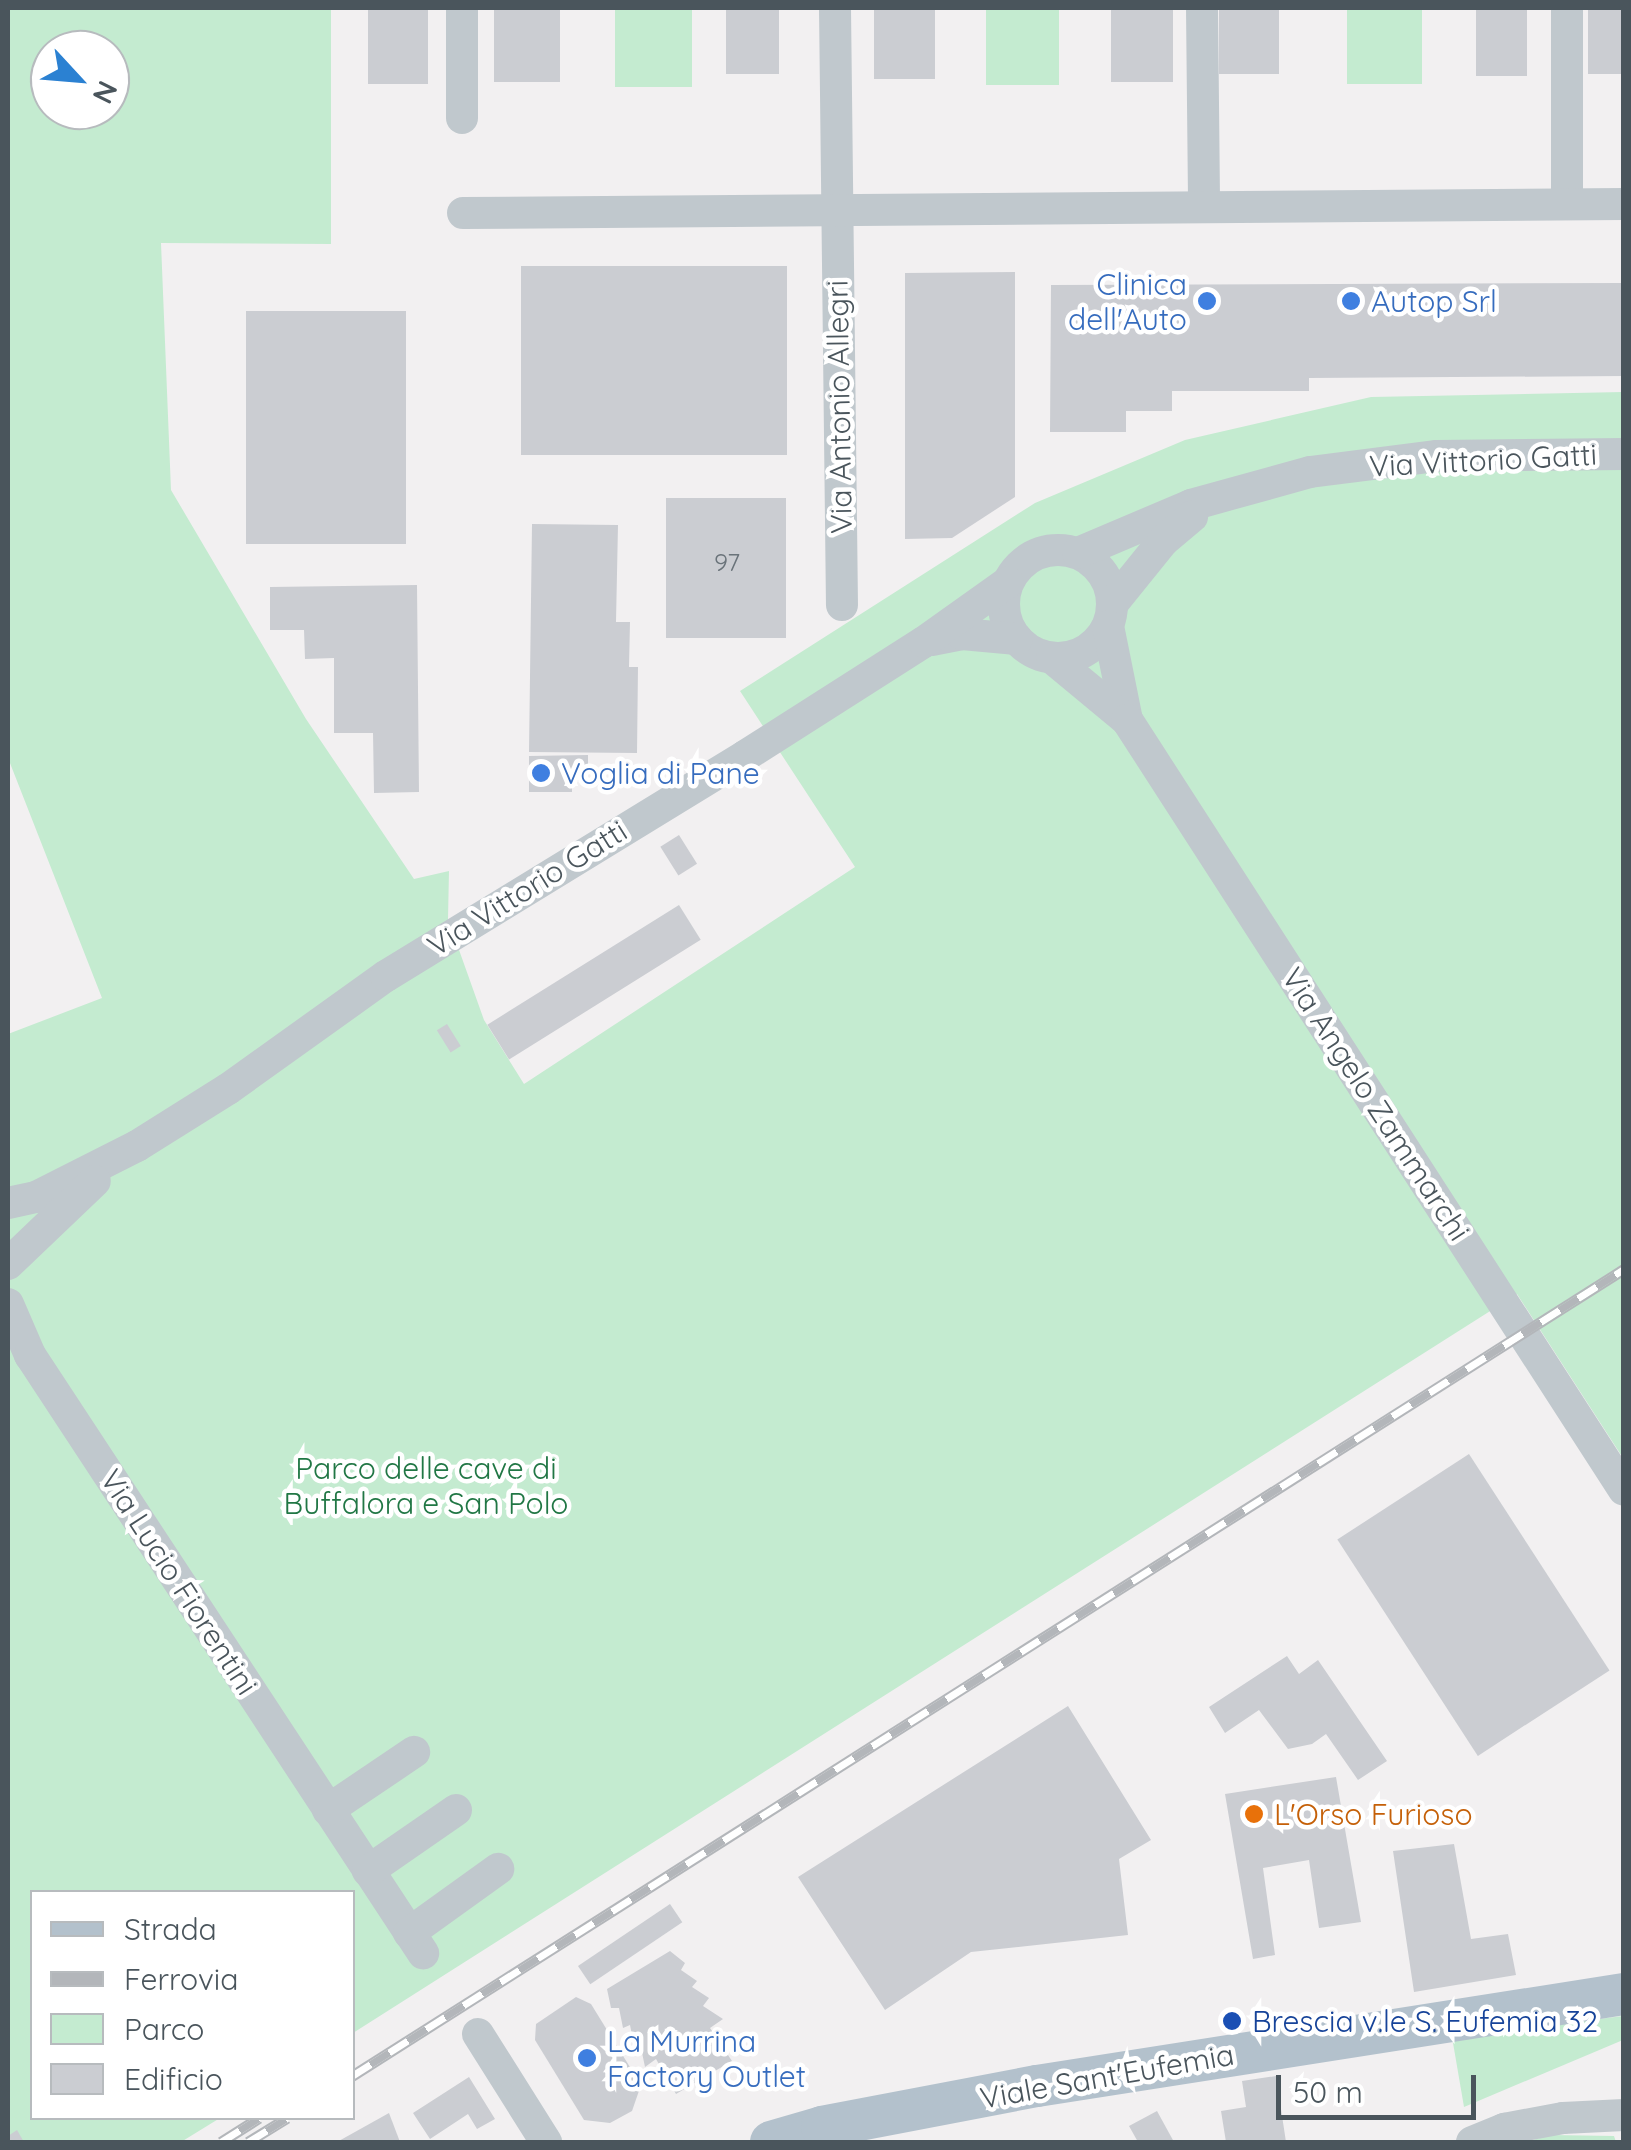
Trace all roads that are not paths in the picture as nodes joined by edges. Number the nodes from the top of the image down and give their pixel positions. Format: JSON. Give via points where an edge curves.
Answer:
{"nodes":[{"id":1,"x":462,"y":8,"type":"edge"},
{"id":2,"x":835,"y":8,"type":"edge"},
{"id":3,"x":1202,"y":8,"type":"edge"},
{"id":4,"x":1567,"y":8,"type":"edge"},
{"id":5,"x":462,"y":118,"type":"dead end"},
{"id":6,"x":1567,"y":204,"type":"junction"},
{"id":7,"x":1624,"y":204,"type":"edge"},
{"id":8,"x":1204,"y":207,"type":"junction"},
{"id":9,"x":837,"y":209,"type":"junction"},
{"id":10,"x":463,"y":212,"type":"dead end"},
{"id":11,"x":1624,"y":454,"type":"edge"},
{"id":12,"x":1226,"y":496,"type":"junction"},
{"id":13,"x":1078,"y":553,"type":"junction"},
{"id":14,"x":1008,"y":582,"type":"junction"},
{"id":15,"x":842,"y":605,"type":"dead end"},
{"id":16,"x":1110,"y":614,"type":"junction"},
{"id":17,"x":1017,"y":639,"type":"junction"},
{"id":18,"x":924,"y":642,"type":"junction"},
{"id":19,"x":1052,"y":658,"type":"junction"},
{"id":20,"x":1127,"y":720,"type":"junction"},
{"id":21,"x":137,"y":1146,"type":"junction"},
{"id":22,"x":8,"y":1203,"type":"edge"},
{"id":23,"x":8,"y":1264,"type":"edge"},
{"id":24,"x":8,"y":1304,"type":"edge"},
{"id":25,"x":19,"y":1348,"type":"edge"},
{"id":26,"x":1624,"y":1490,"type":"edge"},
{"id":27,"x":414,"y":1752,"type":"dead end"},
{"id":28,"x":328,"y":1810,"type":"junction"},
{"id":29,"x":456,"y":1810,"type":"dead end"},
{"id":30,"x":498,"y":1869,"type":"dead end"},
{"id":31,"x":368,"y":1870,"type":"junction"},
{"id":32,"x":1624,"y":1994,"type":"edge"},
{"id":33,"x":478,"y":2034,"type":"dead end"},
{"id":34,"x":1624,"y":2115,"type":"edge"},
{"id":35,"x":546,"y":2142,"type":"edge"},
{"id":36,"x":770,"y":2142,"type":"edge"},
{"id":37,"x":1472,"y":2142,"type":"edge"}],
"edges":[{"from":1,"to":5,"type":"street"},
{"from":2,"to":9,"type":"street","name":"Via Antonio Allegri"},
{"from":3,"to":8,"type":"street"},
{"from":4,"to":6,"type":"street"},
{"from":6,"to":7,"type":"street"},
{"from":6,"to":8,"type":"street"},
{"from":8,"to":9,"type":"street"},
{"from":9,"to":10,"type":"street"},
{"from":9,"to":15,"type":"street","name":"Via Antonio Allegri"},
{"from":11,"to":12,"type":"street","name":"Via Vittorio Gatti","via":[[1437,456],[1310,472]]},
{"from":12,"to":13,"type":"street","name":"Via Vittorio Gatti","via":[[1191,504]]},
{"from":12,"to":16,"type":"street","name":"Via Vittorio Gatti","via":[[1162,541]]},
{"from":13,"to":14,"type":"street","name":"Via Vittorio Gatti","via":[[1037,553]]},
{"from":13,"to":16,"type":"street","via":[[1106,578]]},
{"from":14,"to":17,"type":"street","via":[[1006,618]]},
{"from":14,"to":18,"type":"street","name":"Via Vittorio Gatti"},
{"from":16,"to":19,"type":"street","name":"Via Vittorio Gatti","via":[[1079,654]]},
{"from":16,"to":20,"type":"street","name":"Via Angelo Zammarchi"},
{"from":17,"to":18,"type":"street","name":"Via Vittorio Gatti","via":[[962,634]]},
{"from":17,"to":19,"type":"street","name":"Via Vittorio Gatti"},
{"from":18,"to":21,"type":"street","name":"Via Vittorio Gatti","via":[[386,976]]},
{"from":19,"to":20,"type":"street","name":"Via Angelo Zammarchi"},
{"from":20,"to":26,"type":"street","name":"Via Angelo Zammarchi"},
{"from":21,"to":22,"type":"street","name":"Via Vittorio Gatti"},
{"from":21,"to":23,"type":"street","name":"Via Vittorio Gatti"},
{"from":24,"to":25,"type":"street","name":"Via Lucio Fiorentini"},
{"from":25,"to":28,"type":"street","name":"Via Lucio Fiorentini"},
{"from":27,"to":28,"type":"street"},
{"from":28,"to":31,"type":"street","name":"Via Lucio Fiorentini"},
{"from":29,"to":31,"type":"street"},
{"from":30,"to":31,"type":"street","name":"Via Lucio Fiorentini","via":[[416,1943]]},
{"from":32,"to":36,"type":"main road","name":"Viale Sant'Eufemia","via":[[1037,2086]]},
{"from":33,"to":35,"type":"street"},
{"from":34,"to":37,"type":"street","via":[[1518,2126]]}]}
